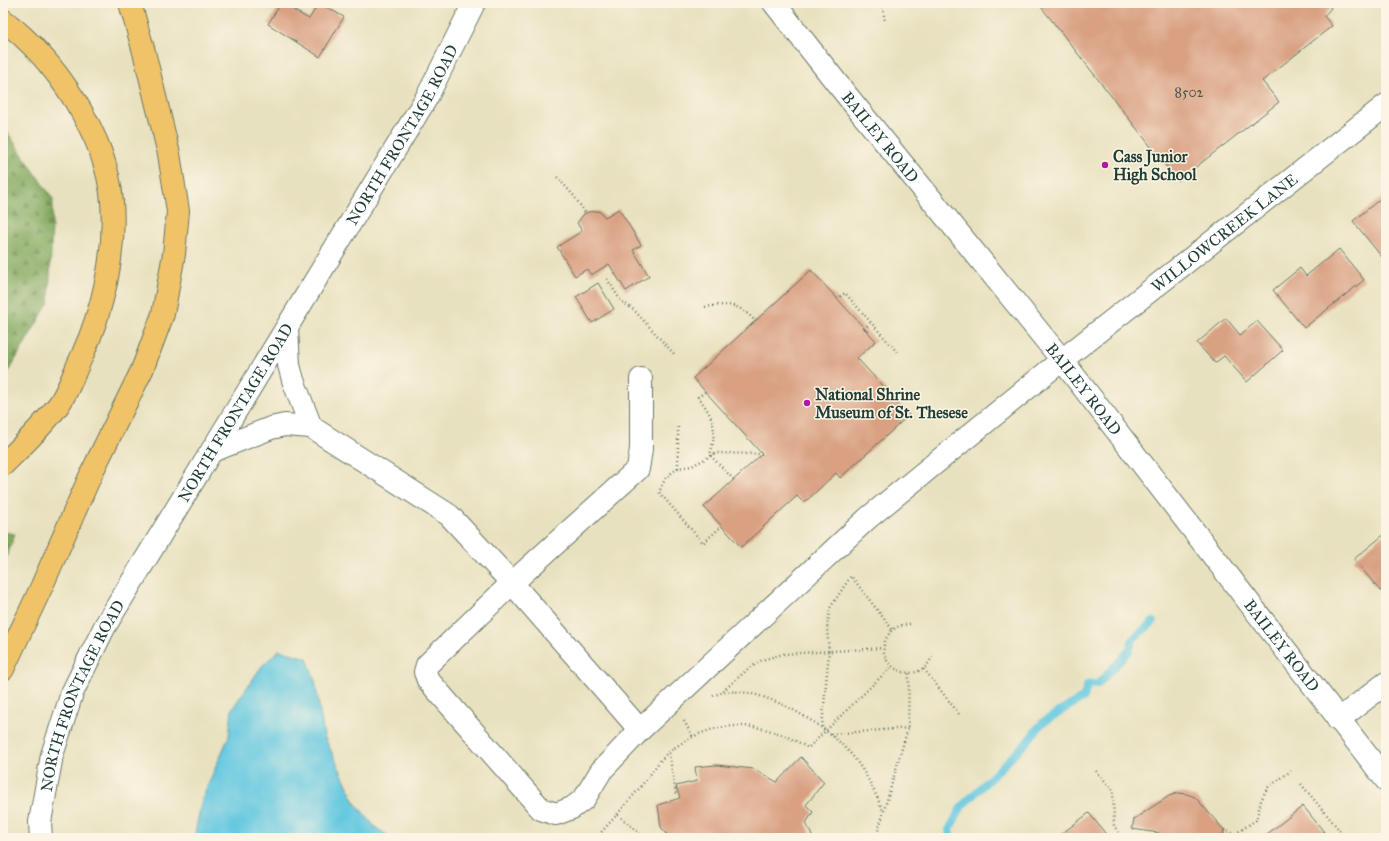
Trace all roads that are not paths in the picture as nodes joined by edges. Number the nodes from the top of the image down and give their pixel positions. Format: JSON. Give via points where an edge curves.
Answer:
{"nodes":[{"id":1,"x":130,"y":3,"type":"edge"},
{"id":2,"x":474,"y":3,"type":"edge"},
{"id":3,"x":774,"y":3,"type":"edge"},
{"id":4,"x":3,"y":20,"type":"edge"},
{"id":5,"x":1386,"y":105,"type":"edge"},
{"id":6,"x":287,"y":328,"type":"junction"},
{"id":7,"x":1062,"y":360,"type":"junction"},
{"id":8,"x":641,"y":379,"type":"dead end"},
{"id":9,"x":311,"y":427,"type":"junction"},
{"id":10,"x":212,"y":451,"type":"junction"},
{"id":11,"x":3,"y":465,"type":"edge"},
{"id":12,"x":512,"y":582,"type":"junction"},
{"id":13,"x":3,"y":669,"type":"edge"},
{"id":14,"x":1386,"y":683,"type":"edge"},
{"id":15,"x":1338,"y":720,"type":"junction"},
{"id":16,"x":640,"y":730,"type":"junction"},
{"id":17,"x":1386,"y":780,"type":"edge"},
{"id":18,"x":41,"y":838,"type":"edge"}],
"edges":[{"from":1,"to":13,"type":"highway","via":[[169,154],[178,211],[174,254],[163,314],[142,370],[92,472],[42,588]]},
{"from":2,"to":6,"type":"street","name":"NORTH FRONTAGE ROAD","via":[[427,97]]},
{"from":3,"to":7,"type":"street","name":"BAILEY ROAD"},
{"from":4,"to":11,"type":"highway","via":[[45,59],[88,122],[103,158],[112,202],[107,274],[99,309],[87,343],[58,407]]},
{"from":5,"to":7,"type":"street","name":"WILLOWCREEK LANE"},
{"from":6,"to":9,"type":"street","via":[[289,365]]},
{"from":6,"to":10,"type":"street","name":"NORTH FRONTAGE ROAD"},
{"from":7,"to":15,"type":"street","name":"BAILEY ROAD"},
{"from":7,"to":16,"type":"street","name":"WILLOWCREEK LANE","via":[[868,518]]},
{"from":8,"to":12,"type":"street","name":"WILLOWCREEK LANE","via":[[641,449],[638,470]]},
{"from":9,"to":10,"type":"street","via":[[285,425],[271,428]]},
{"from":9,"to":12,"type":"street","via":[[449,515]]},
{"from":10,"to":18,"type":"street","name":"NORTH FRONTAGE ROAD","via":[[105,626],[72,693],[52,755],[40,822]]},
{"from":12,"to":16,"type":"street"},
{"from":12,"to":16,"type":"street","name":"WILLOWCREEK LANE","via":[[427,665],[425,672],[428,680],[541,809],[556,814],[572,808],[584,799],[601,771]]},
{"from":14,"to":15,"type":"street"},
{"from":15,"to":17,"type":"street","name":"BAILEY ROAD"}]}
